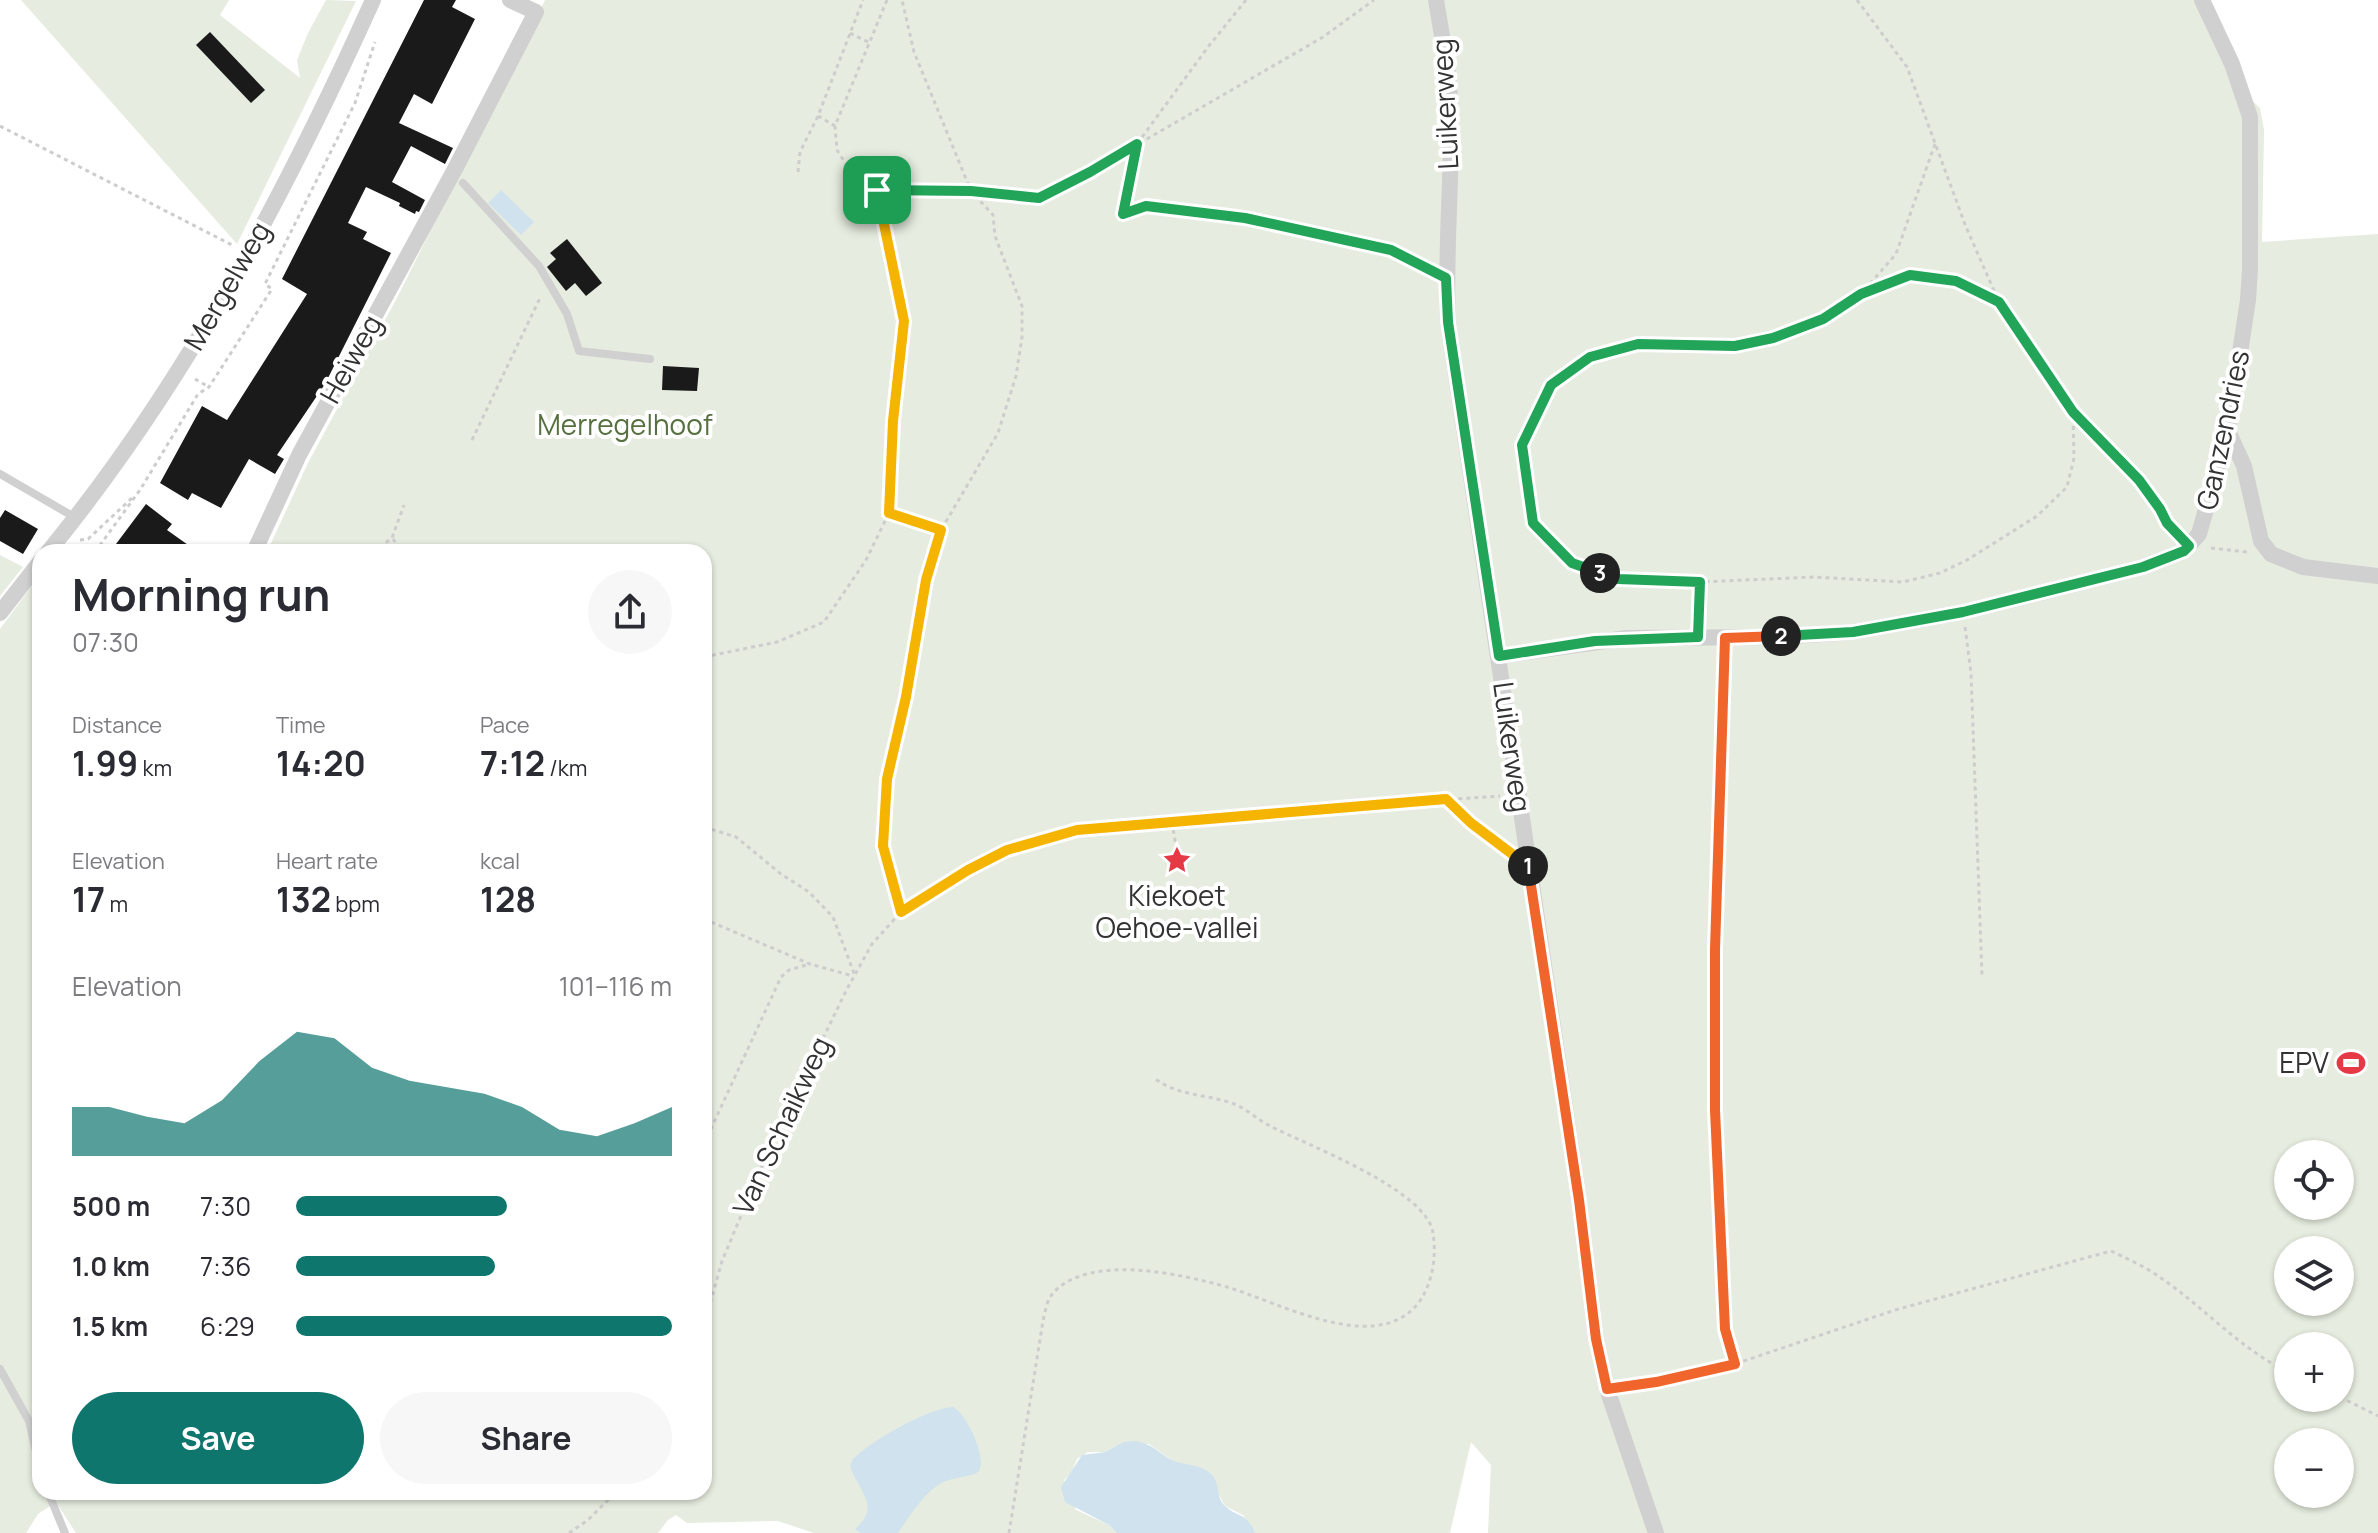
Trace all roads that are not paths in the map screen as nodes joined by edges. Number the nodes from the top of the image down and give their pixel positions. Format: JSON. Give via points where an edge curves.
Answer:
{"nodes":[{"id":1,"x":510,"y":0,"type":"edge"},
{"id":2,"x":1436,"y":0,"type":"edge"},
{"id":3,"x":2202,"y":0,"type":"edge"},
{"id":4,"x":371,"y":5,"type":"edge"},
{"id":5,"x":459,"y":176,"type":"junction"},
{"id":6,"x":650,"y":359,"type":"dead end"},
{"id":7,"x":2228,"y":431,"type":"junction"},
{"id":8,"x":0,"y":474,"type":"edge"},
{"id":9,"x":76,"y":518,"type":"junction"},
{"id":10,"x":54,"y":544,"type":"edge"},
{"id":11,"x":258,"y":544,"type":"edge"},
{"id":12,"x":32,"y":572,"type":"edge"},
{"id":13,"x":2378,"y":576,"type":"edge"},
{"id":14,"x":0,"y":613,"type":"edge"},
{"id":15,"x":1499,"y":656,"type":"junction"},
{"id":16,"x":0,"y":1369,"type":"edge"},
{"id":17,"x":32,"y":1434,"type":"edge"},
{"id":18,"x":51,"y":1500,"type":"edge"},
{"id":19,"x":65,"y":1533,"type":"edge"},
{"id":20,"x":1656,"y":1533,"type":"edge"}],
"edges":[{"from":1,"to":5,"type":"street","name":"Heiweg","via":[[536,12]]},
{"from":2,"to":15,"type":"street","name":"Luikerweg","via":[[1452,127],[1448,322]]},
{"from":3,"to":7,"type":"street","name":"Ganzendries","via":[[2232,64],[2251,131],[2248,300]]},
{"from":4,"to":9,"type":"street","name":"Mergelweg","via":[[249,254],[119,461]]},
{"from":5,"to":6,"type":"lane","via":[[549,280],[579,351]]},
{"from":5,"to":11,"type":"street","name":"Heiweg","via":[[299,455]]},
{"from":7,"to":13,"type":"street","via":[[2244,466],[2261,541],[2271,554],[2303,567]]},
{"from":7,"to":15,"type":"street","name":"Ganzendries","via":[[2199,534],[2184,551],[2143,567],[1963,612],[1853,632],[1595,641]]},
{"from":8,"to":9,"type":"lane"},
{"from":9,"to":10,"type":"street","name":"Mergelweg"},
{"from":12,"to":14,"type":"street"},
{"from":15,"to":20,"type":"street","name":"Luikerweg","via":[[1596,1339],[1607,1389]]},
{"from":16,"to":17,"type":"lane"},
{"from":18,"to":19,"type":"lane"}]}
